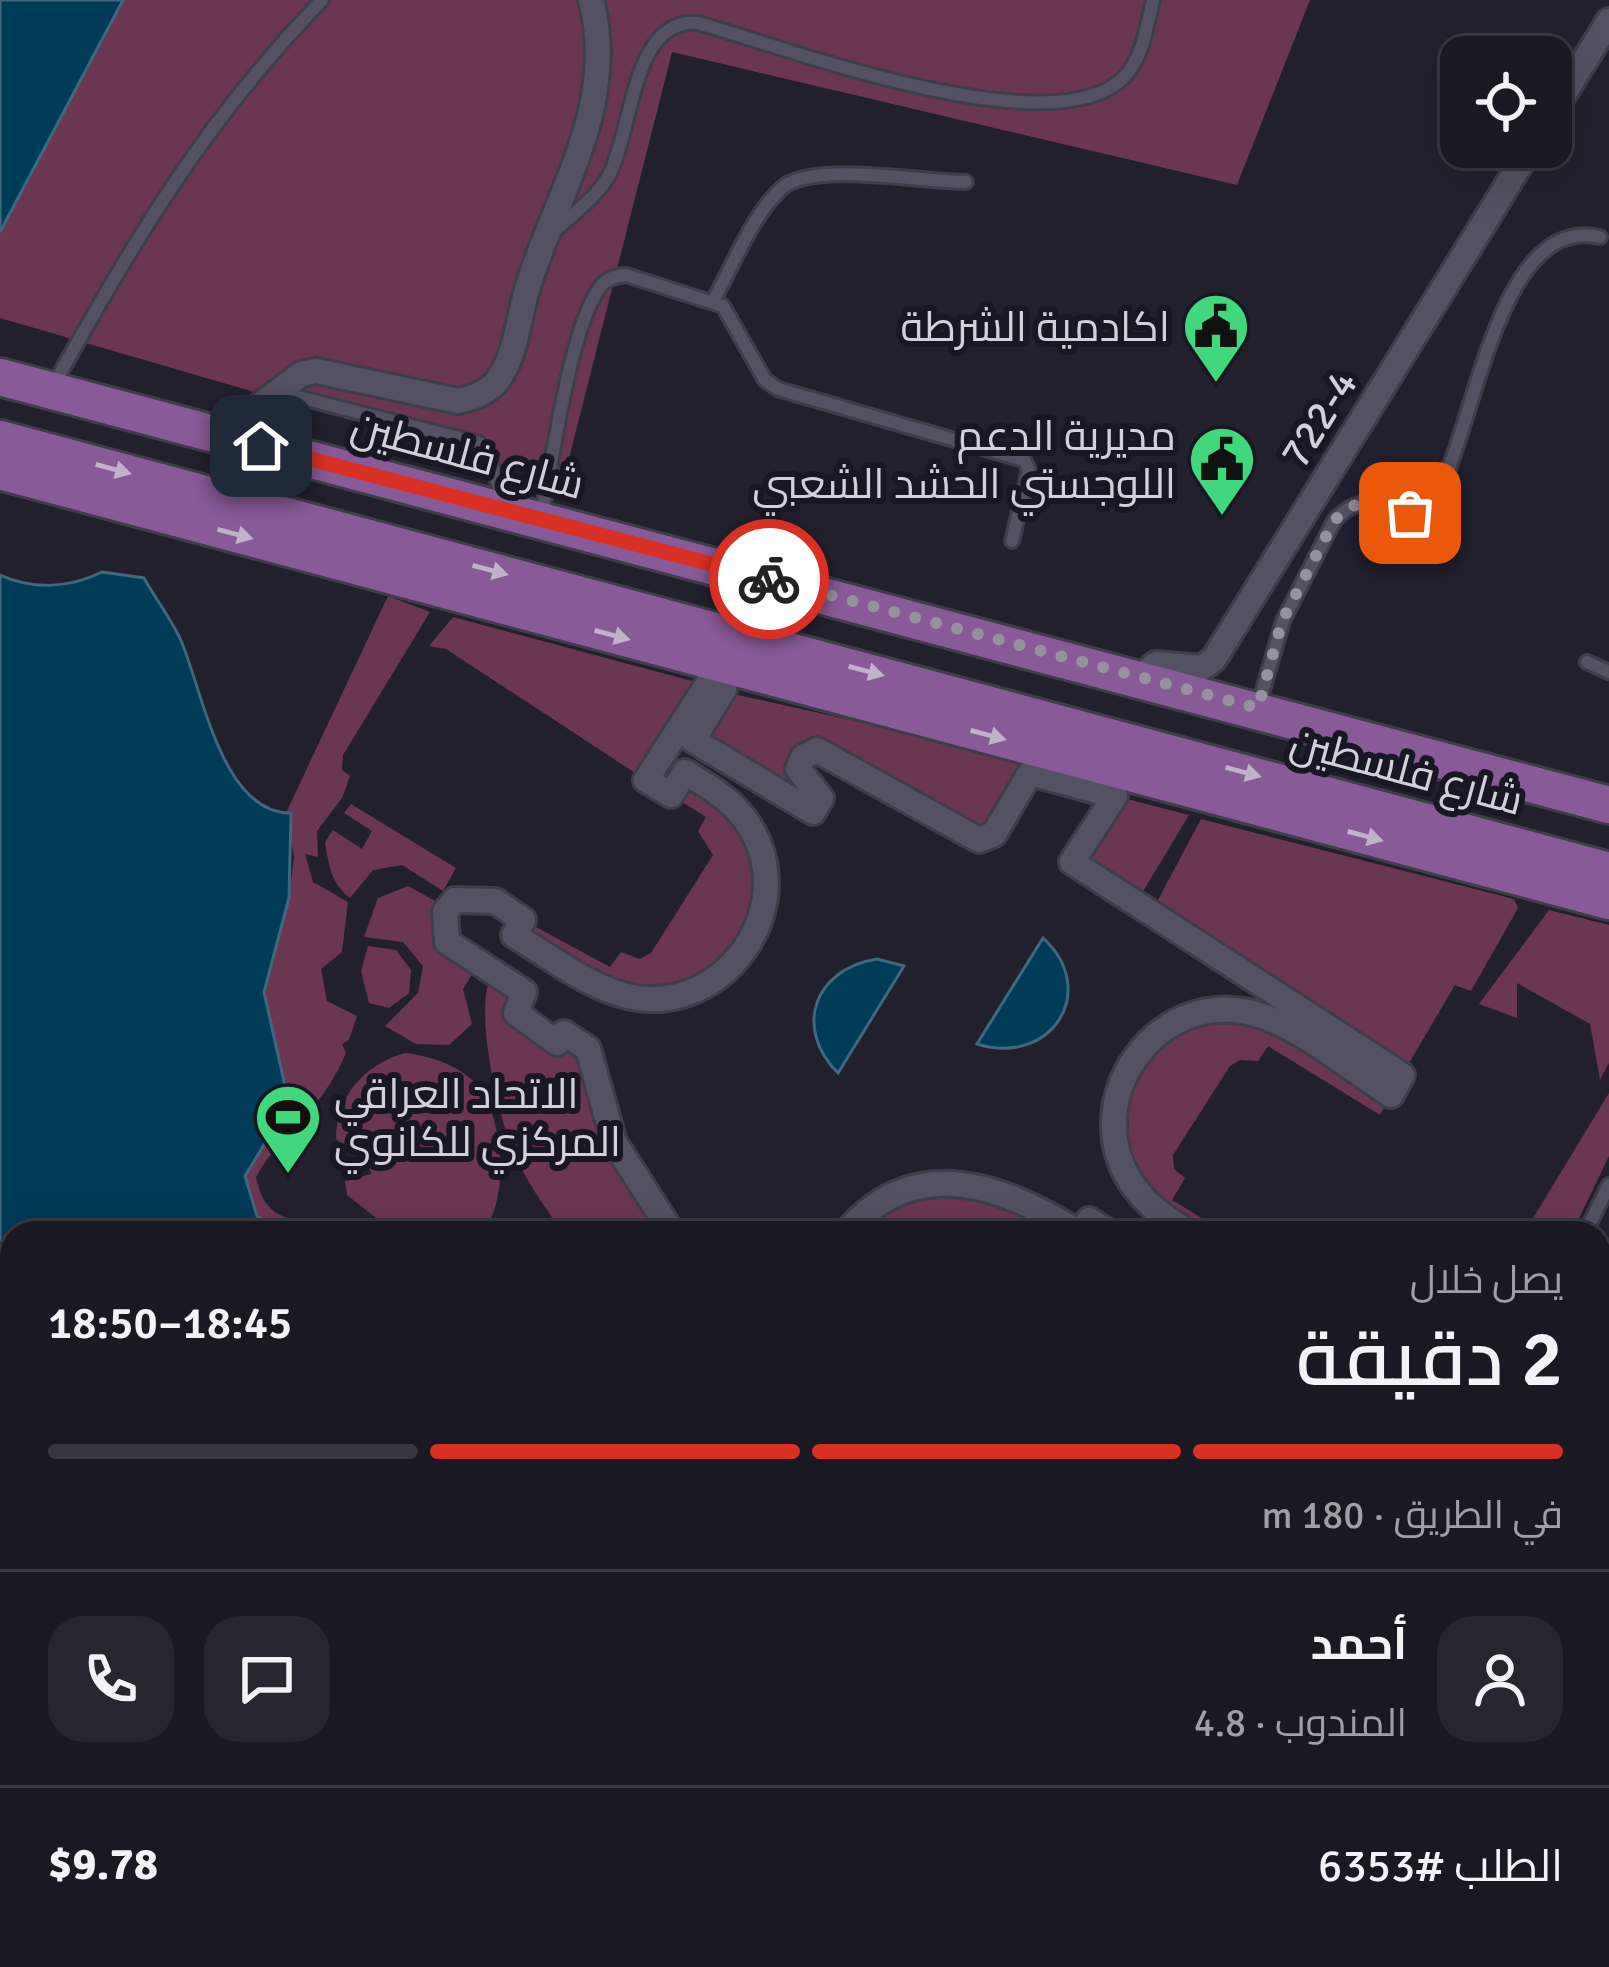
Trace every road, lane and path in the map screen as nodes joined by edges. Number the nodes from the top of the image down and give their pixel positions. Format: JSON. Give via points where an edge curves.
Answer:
{"nodes":[{"id":1,"x":322,"y":0,"type":"edge"},
{"id":2,"x":591,"y":0,"type":"edge"},
{"id":3,"x":1153,"y":0,"type":"edge"},
{"id":4,"x":1609,"y":21,"type":"edge"},
{"id":5,"x":1572,"y":81,"type":"edge"},
{"id":6,"x":1518,"y":168,"type":"edge"},
{"id":7,"x":966,"y":182,"type":"dead end"},
{"id":8,"x":1600,"y":237,"type":"dead end"},
{"id":9,"x":544,"y":241,"type":"junction"},
{"id":10,"x":713,"y":301,"type":"junction"},
{"id":11,"x":0,"y":377,"type":"edge"},
{"id":12,"x":50,"y":391,"type":"junction"},
{"id":13,"x":274,"y":391,"type":"junction"},
{"id":14,"x":220,"y":436,"type":"junction"},
{"id":15,"x":0,"y":439,"type":"edge"},
{"id":16,"x":0,"y":471,"type":"edge"},
{"id":17,"x":523,"y":514,"type":"junction"},
{"id":18,"x":1012,"y":541,"type":"dead end"},
{"id":19,"x":1587,"y":662,"type":"dead end"},
{"id":20,"x":1609,"y":672,"type":"edge"},
{"id":21,"x":1140,"y":677,"type":"junction"},
{"id":22,"x":1258,"y":708,"type":"junction"},
{"id":23,"x":1023,"y":712,"type":"junction"},
{"id":24,"x":1166,"y":751,"type":"junction"},
{"id":25,"x":1063,"y":755,"type":"junction"},
{"id":26,"x":1108,"y":767,"type":"junction"},
{"id":27,"x":1609,"y":805,"type":"edge"},
{"id":28,"x":1609,"y":871,"type":"edge"},
{"id":29,"x":1609,"y":901,"type":"edge"},
{"id":30,"x":1609,"y":1185,"type":"edge"},
{"id":31,"x":661,"y":1221,"type":"edge"},
{"id":32,"x":857,"y":1221,"type":"edge"},
{"id":33,"x":1058,"y":1221,"type":"edge"},
{"id":34,"x":1173,"y":1221,"type":"edge"},
{"id":35,"x":1592,"y":1221,"type":"edge"}],
"edges":[{"from":1,"to":12,"type":"lane","via":[[211,125]]},
{"from":2,"to":9,"type":"street","via":[[593,106]]},
{"from":3,"to":9,"type":"lane","via":[[1123,79],[1064,105],[969,99],[698,23],[673,25],[653,40],[609,174]]},
{"from":4,"to":5,"type":"street"},
{"from":6,"to":21,"type":"street","name":"722-4","via":[[1214,659],[1202,668],[1156,664]]},
{"from":7,"to":10,"type":"lane","via":[[812,173],[789,183]]},
{"from":8,"to":22,"type":"lane","via":[[1570,234],[1536,254],[1493,335],[1432,503],[1410,513],[1371,500],[1334,521],[1282,621]]},
{"from":9,"to":13,"type":"street","via":[[499,379],[474,398],[434,400],[316,371]]},
{"from":10,"to":17,"type":"lane","via":[[626,275],[598,289]]},
{"from":10,"to":18,"type":"lane","via":[[728,311],[765,380],[778,389],[1024,460],[1029,470]]},
{"from":11,"to":12,"type":"main road","name":"شارع فلسطين"},
{"from":12,"to":14,"type":"main road","name":"شارع فلسطين"},
{"from":13,"to":14,"type":"street"},
{"from":13,"to":17,"type":"lane","via":[[478,443]]},
{"from":14,"to":17,"type":"main road","name":"شارع فلسطين"},
{"from":15,"to":23,"type":"main road","name":"شارع فلسطين","one_way":true},
{"from":16,"to":25,"type":"main road","one_way":true},
{"from":17,"to":21,"type":"main road","name":"شارع فلسطين"},
{"from":19,"to":20,"type":"lane"},
{"from":21,"to":22,"type":"main road","name":"شارع فلسطين"},
{"from":22,"to":27,"type":"main road","name":"شارع فلسطين"},
{"from":23,"to":24,"type":"main road","name":"شارع فلسطين"},
{"from":23,"to":25,"type":"main road"},
{"from":24,"to":26,"type":"main road"},
{"from":24,"to":28,"type":"main road","name":"شارع فلسطين","one_way":true},
{"from":25,"to":26,"type":"main road"},
{"from":26,"to":29,"type":"main road","one_way":true},
{"from":30,"to":35,"type":"lane"},
{"from":31,"to":34,"type":"street","via":[[614,1142],[588,1049],[564,1034],[557,1043],[524,1023],[516,1012],[524,992],[447,943],[446,912],[454,900],[495,901],[523,920],[514,935],[633,997],[680,995],[735,963],[764,910],[758,842],[726,797],[685,772],[670,795],[646,780],[707,686],[724,689],[693,740],[813,812],[820,798],[798,769],[817,750],[979,840],[994,834],[1030,773],[1115,796],[1072,862],[1402,1075],[1391,1095],[1273,1020],[1244,1011],[1198,1013],[1156,1034],[1120,1083],[1113,1131],[1126,1175]]},
{"from":32,"to":33,"type":"street","via":[[894,1196],[963,1183],[1004,1191]]}]}
